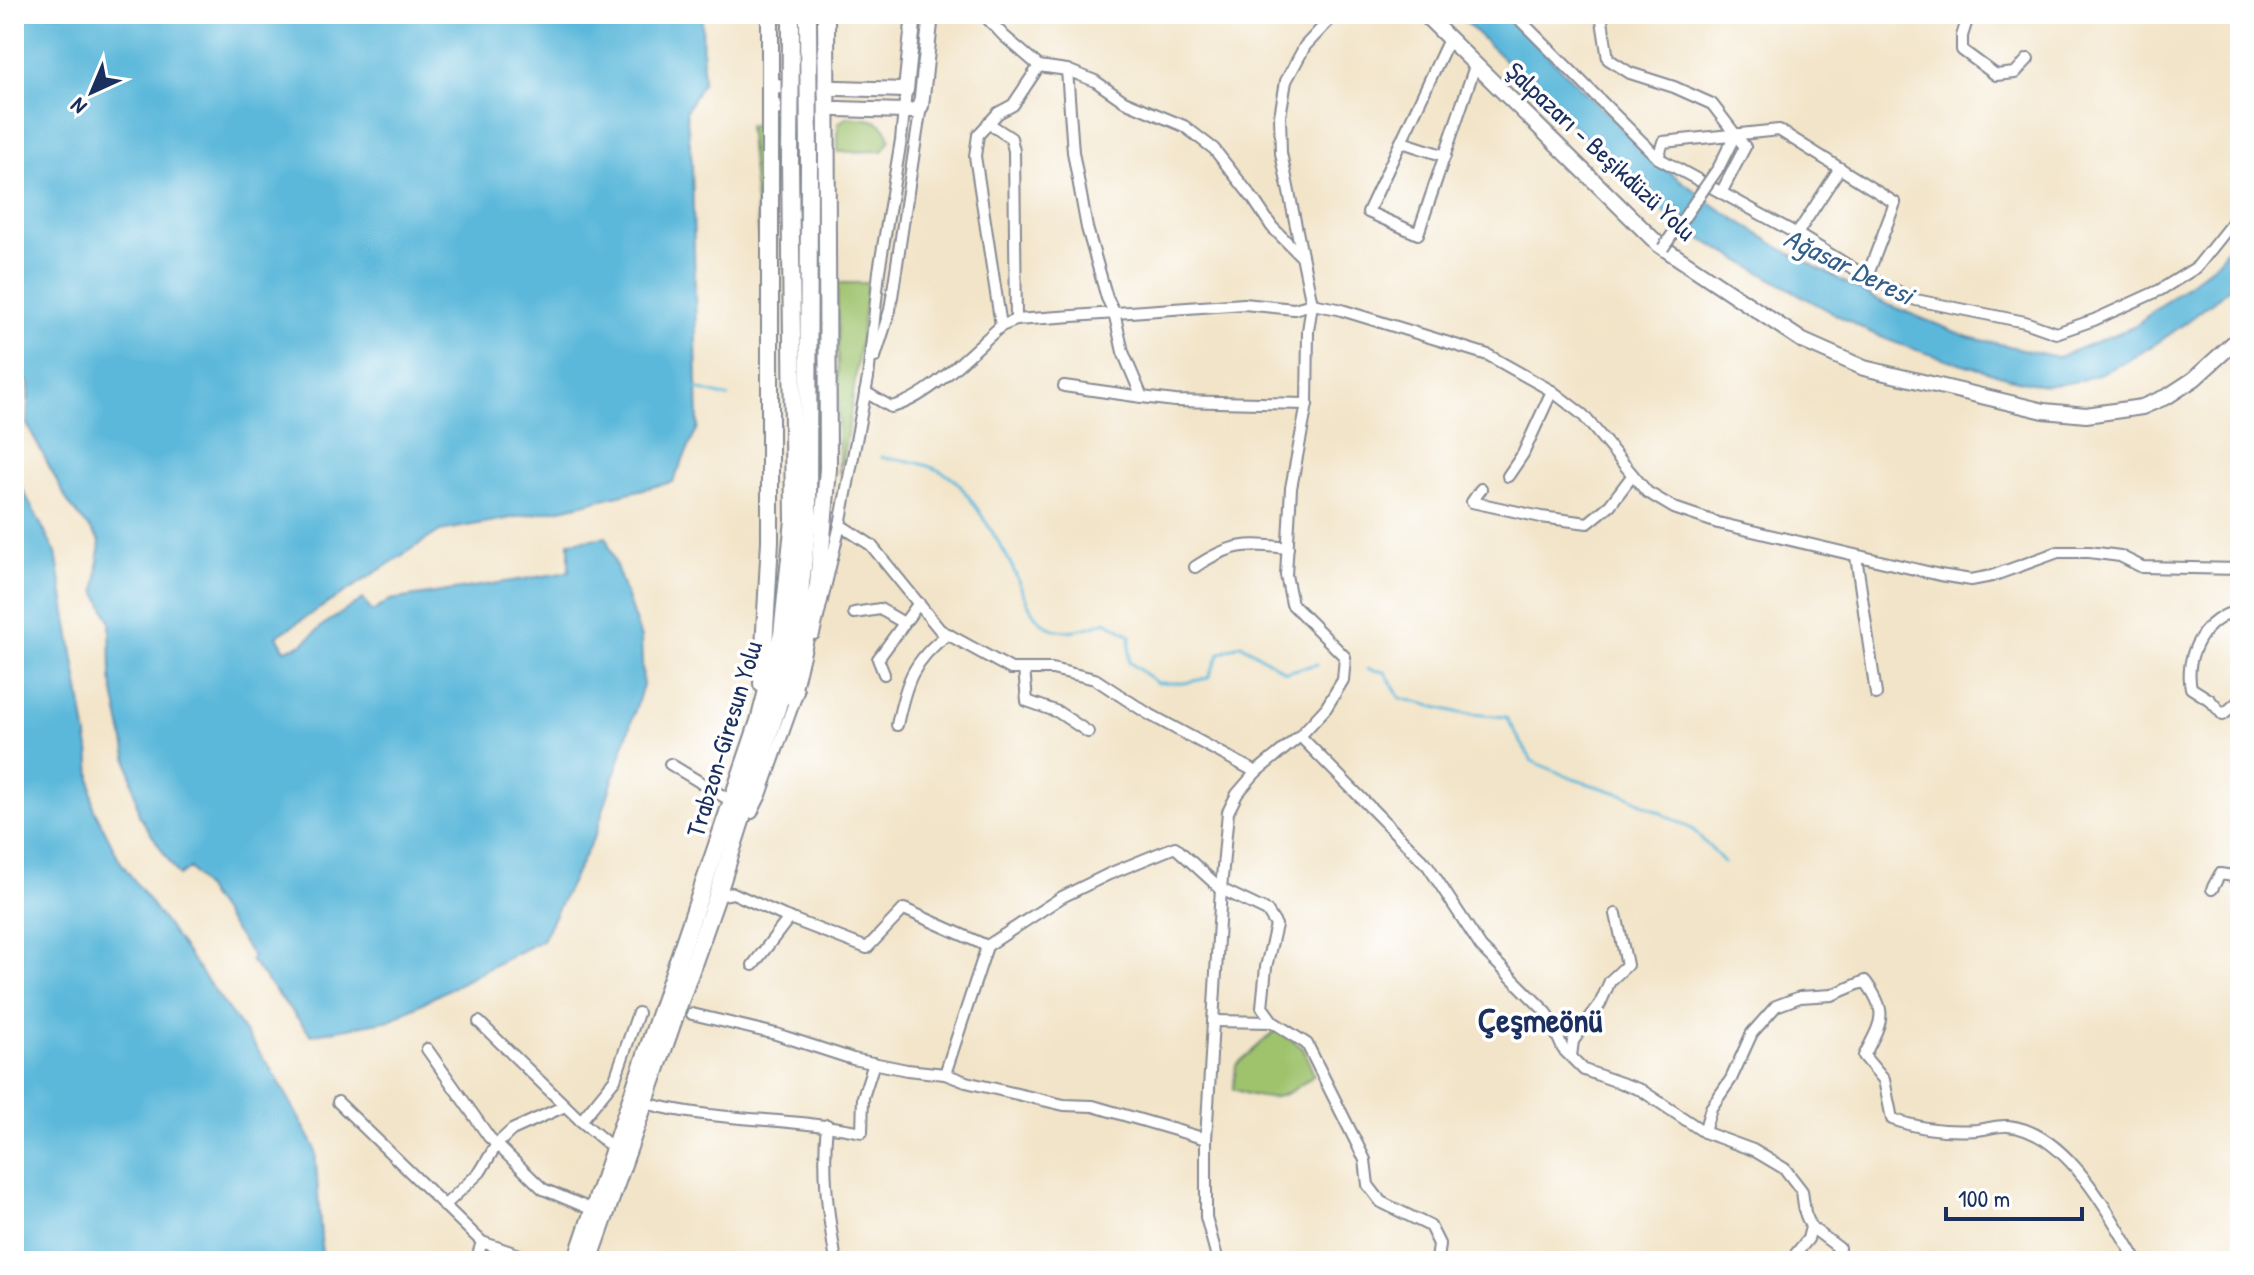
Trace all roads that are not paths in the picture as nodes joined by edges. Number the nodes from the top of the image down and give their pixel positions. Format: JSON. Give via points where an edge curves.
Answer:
{"nodes":[{"id":1,"x":770,"y":14,"type":"edge"},
{"id":2,"x":826,"y":14,"type":"edge"},
{"id":3,"x":914,"y":14,"type":"edge"},
{"id":4,"x":931,"y":14,"type":"edge"},
{"id":5,"x":983,"y":14,"type":"edge"},
{"id":6,"x":1335,"y":14,"type":"edge"},
{"id":7,"x":1424,"y":14,"type":"edge"},
{"id":8,"x":1514,"y":14,"type":"edge"},
{"id":9,"x":1601,"y":14,"type":"edge"},
{"id":10,"x":1969,"y":14,"type":"edge"},
{"id":11,"x":800,"y":18,"type":"edge"},
{"id":12,"x":1449,"y":39,"type":"junction"},
{"id":13,"x":2028,"y":59,"type":"dead end"},
{"id":14,"x":1039,"y":66,"type":"junction"},
{"id":15,"x":1475,"y":66,"type":"junction"},
{"id":16,"x":1067,"y":70,"type":"junction"},
{"id":17,"x":770,"y":86,"type":"junction"},
{"id":18,"x":826,"y":86,"type":"junction"},
{"id":19,"x":906,"y":90,"type":"junction"},
{"id":20,"x":921,"y":106,"type":"junction"},
{"id":21,"x":771,"y":107,"type":"junction"},
{"id":22,"x":826,"y":107,"type":"junction"},
{"id":23,"x":904,"y":111,"type":"junction"},
{"id":24,"x":988,"y":123,"type":"junction"},
{"id":25,"x":1735,"y":135,"type":"junction"},
{"id":26,"x":1402,"y":142,"type":"junction"},
{"id":27,"x":1445,"y":156,"type":"junction"},
{"id":28,"x":1658,"y":158,"type":"junction"},
{"id":29,"x":1840,"y":168,"type":"junction"},
{"id":30,"x":1721,"y":193,"type":"junction"},
{"id":31,"x":2240,"y":213,"type":"edge"},
{"id":32,"x":1797,"y":234,"type":"junction"},
{"id":33,"x":1663,"y":248,"type":"junction"},
{"id":34,"x":1302,"y":257,"type":"junction"},
{"id":35,"x":1867,"y":277,"type":"junction"},
{"id":36,"x":1312,"y":304,"type":"junction"},
{"id":37,"x":1114,"y":312,"type":"junction"},
{"id":38,"x":1016,"y":320,"type":"junction"},
{"id":39,"x":1001,"y":326,"type":"junction"},
{"id":40,"x":2240,"y":337,"type":"edge"},
{"id":41,"x":868,"y":378,"type":"junction"},
{"id":42,"x":1064,"y":386,"type":"dead end"},
{"id":43,"x":1552,"y":391,"type":"junction"},
{"id":44,"x":865,"y":392,"type":"junction"},
{"id":45,"x":1142,"y":397,"type":"junction"},
{"id":46,"x":1307,"y":404,"type":"junction"},
{"id":47,"x":1508,"y":476,"type":"dead end"},
{"id":48,"x":1632,"y":476,"type":"junction"},
{"id":49,"x":1481,"y":489,"type":"dead end"},
{"id":50,"x":840,"y":525,"type":"junction"},
{"id":51,"x":1288,"y":548,"type":"junction"},
{"id":52,"x":1856,"y":556,"type":"junction"},
{"id":53,"x":1195,"y":567,"type":"dead end"},
{"id":54,"x":2240,"y":569,"type":"edge"},
{"id":55,"x":919,"y":603,"type":"junction"},
{"id":56,"x":2240,"y":611,"type":"edge"},
{"id":57,"x":854,"y":613,"type":"dead end"},
{"id":58,"x":904,"y":623,"type":"junction"},
{"id":59,"x":948,"y":634,"type":"junction"},
{"id":60,"x":1024,"y":669,"type":"junction"},
{"id":61,"x":884,"y":674,"type":"dead end"},
{"id":62,"x":1876,"y":694,"type":"dead end"},
{"id":63,"x":2240,"y":700,"type":"edge"},
{"id":64,"x":759,"y":721,"type":"junction"},
{"id":65,"x":897,"y":725,"type":"dead end"},
{"id":66,"x":1088,"y":732,"type":"dead end"},
{"id":67,"x":1300,"y":736,"type":"junction"},
{"id":68,"x":670,"y":764,"type":"dead end"},
{"id":69,"x":1256,"y":772,"type":"junction"},
{"id":70,"x":731,"y":801,"type":"junction"},
{"id":71,"x":752,"y":813,"type":"junction"},
{"id":72,"x":2240,"y":877,"type":"edge"},
{"id":73,"x":1221,"y":889,"type":"junction"},
{"id":74,"x":2212,"y":889,"type":"dead end"},
{"id":75,"x":717,"y":896,"type":"junction"},
{"id":76,"x":1616,"y":914,"type":"dead end"},
{"id":77,"x":789,"y":918,"type":"junction"},
{"id":78,"x":987,"y":946,"type":"junction"},
{"id":79,"x":753,"y":965,"type":"dead end"},
{"id":80,"x":638,"y":1013,"type":"dead end"},
{"id":81,"x":692,"y":1014,"type":"dead end"},
{"id":82,"x":1213,"y":1021,"type":"junction"},
{"id":83,"x":479,"y":1022,"type":"dead end"},
{"id":84,"x":1273,"y":1022,"type":"junction"},
{"id":85,"x":427,"y":1049,"type":"dead end"},
{"id":86,"x":1571,"y":1056,"type":"junction"},
{"id":87,"x":874,"y":1063,"type":"junction"},
{"id":88,"x":945,"y":1074,"type":"junction"},
{"id":89,"x":338,"y":1102,"type":"dead end"},
{"id":90,"x":645,"y":1103,"type":"junction"},
{"id":91,"x":565,"y":1106,"type":"junction"},
{"id":92,"x":581,"y":1121,"type":"junction"},
{"id":93,"x":827,"y":1125,"type":"junction"},
{"id":94,"x":1704,"y":1132,"type":"junction"},
{"id":95,"x":1206,"y":1139,"type":"junction"},
{"id":96,"x":497,"y":1144,"type":"junction"},
{"id":97,"x":614,"y":1149,"type":"junction"},
{"id":98,"x":444,"y":1206,"type":"junction"},
{"id":99,"x":593,"y":1210,"type":"junction"},
{"id":100,"x":1811,"y":1227,"type":"junction"},
{"id":101,"x":482,"y":1242,"type":"junction"},
{"id":102,"x":476,"y":1261,"type":"edge"},
{"id":103,"x":537,"y":1261,"type":"edge"},
{"id":104,"x":576,"y":1261,"type":"edge"},
{"id":105,"x":589,"y":1261,"type":"edge"},
{"id":106,"x":836,"y":1261,"type":"edge"},
{"id":107,"x":1218,"y":1261,"type":"edge"},
{"id":108,"x":1437,"y":1261,"type":"edge"},
{"id":109,"x":1790,"y":1261,"type":"edge"},
{"id":110,"x":1835,"y":1261,"type":"edge"},
{"id":111,"x":2137,"y":1261,"type":"edge"}],
"edges":[{"from":1,"to":17,"type":"highway"},
{"from":2,"to":18,"type":"highway"},
{"from":3,"to":19,"type":"main road"},
{"from":4,"to":20,"type":"main road"},
{"from":5,"to":14,"type":"street"},
{"from":6,"to":34,"type":"street","via":[[1305,46],[1286,81],[1280,116],[1281,153]]},
{"from":7,"to":12,"type":"main road","name":"Şalpazarı - Beşikdüzü Yolu"},
{"from":8,"to":28,"type":"street"},
{"from":9,"to":25,"type":"street","via":[[1608,59],[1630,73],[1712,104]]},
{"from":10,"to":13,"type":"street","via":[[1962,50],[1978,64],[1996,75],[2015,73]]},
{"from":11,"to":64,"type":"highway","name":"Trabzon-Giresun Yolu","bridge":true,"via":[[790,161],[794,520],[782,634]]},
{"from":11,"to":75,"type":"highway","name":"Trabzon-Giresun Yolu","bridge":true,"via":[[809,163],[808,521],[795,638],[781,696]]},
{"from":12,"to":15,"type":"main road","name":"Şalpazarı - Beşikdüzü Yolu"},
{"from":12,"to":26,"type":"street"},
{"from":14,"to":16,"type":"street"},
{"from":14,"to":24,"type":"street","via":[[1013,105]]},
{"from":15,"to":27,"type":"street"},
{"from":15,"to":33,"type":"main road","name":"Şalpazarı - Beşikdüzü Yolu"},
{"from":16,"to":34,"type":"street","via":[[1184,126],[1214,149],[1272,227]]},
{"from":16,"to":37,"type":"street","via":[[1079,193]]},
{"from":17,"to":18,"type":"main road"},
{"from":17,"to":21,"type":"highway"},
{"from":18,"to":19,"type":"main road"},
{"from":18,"to":22,"type":"highway"},
{"from":19,"to":23,"type":"street"},
{"from":20,"to":23,"type":"main road"},
{"from":20,"to":41,"type":"street","via":[[890,310]]},
{"from":21,"to":22,"type":"main road"},
{"from":21,"to":64,"type":"highway","via":[[770,541]]},
{"from":22,"to":23,"type":"main road"},
{"from":22,"to":71,"type":"highway","via":[[826,514],[799,673]]},
{"from":23,"to":41,"type":"street"},
{"from":24,"to":38,"type":"street","via":[[1011,138],[1014,151]]},
{"from":24,"to":39,"type":"street","via":[[978,135],[975,156]]},
{"from":25,"to":28,"type":"street","via":[[1663,142]]},
{"from":25,"to":29,"type":"street","via":[[1779,130]]},
{"from":25,"to":30,"type":"street","via":[[1745,147]]},
{"from":25,"to":33,"type":"street","bridge":true},
{"from":26,"to":27,"type":"street"},
{"from":26,"to":27,"type":"street","via":[[1368,212],[1418,234]]},
{"from":28,"to":30,"type":"street"},
{"from":29,"to":32,"type":"street"},
{"from":29,"to":35,"type":"street","via":[[1895,203]]},
{"from":30,"to":32,"type":"street"},
{"from":31,"to":35,"type":"street","via":[[2197,267],[2160,290],[2056,333],[1916,300]]},
{"from":32,"to":35,"type":"street"},
{"from":33,"to":40,"type":"main road","name":"Şalpazarı - Beşikdüzü Yolu","via":[[1803,341],[1864,368],[2044,411],[2086,415],[2142,407],[2194,379]]},
{"from":34,"to":36,"type":"street"},
{"from":36,"to":37,"type":"street","via":[[1294,309],[1244,304]]},
{"from":36,"to":43,"type":"street","via":[[1488,355]]},
{"from":36,"to":46,"type":"street"},
{"from":37,"to":38,"type":"street"},
{"from":37,"to":45,"type":"street"},
{"from":38,"to":39,"type":"street"},
{"from":39,"to":44,"type":"street","via":[[903,405],[891,407]]},
{"from":41,"to":44,"type":"street"},
{"from":42,"to":45,"type":"street"},
{"from":43,"to":47,"type":"street"},
{"from":43,"to":48,"type":"street","via":[[1583,415]]},
{"from":44,"to":50,"type":"street"},
{"from":45,"to":46,"type":"street"},
{"from":46,"to":51,"type":"street","via":[[1291,488]]},
{"from":48,"to":49,"type":"street","via":[[1588,523],[1472,502]]},
{"from":48,"to":52,"type":"street","via":[[1674,508]]},
{"from":50,"to":55,"type":"street","via":[[871,545]]},
{"from":50,"to":71,"type":"street","via":[[802,681]]},
{"from":51,"to":53,"type":"street","via":[[1235,546]]},
{"from":51,"to":67,"type":"street","via":[[1292,604],[1345,657],[1343,680]]},
{"from":52,"to":54,"type":"street","via":[[1971,580],[2058,552],[2120,556],[2142,567]]},
{"from":52,"to":62,"type":"street"},
{"from":55,"to":58,"type":"street"},
{"from":55,"to":59,"type":"street"},
{"from":56,"to":63,"type":"street","via":[[2211,623],[2201,635],[2188,675],[2191,688],[2223,715]]},
{"from":57,"to":58,"type":"street","via":[[880,609]]},
{"from":58,"to":61,"type":"street","via":[[878,659]]},
{"from":59,"to":60,"type":"street","via":[[1011,669]]},
{"from":59,"to":65,"type":"street","via":[[932,646],[906,683]]},
{"from":60,"to":66,"type":"street","via":[[1027,701],[1058,712]]},
{"from":60,"to":69,"type":"street","via":[[1095,679]]},
{"from":64,"to":70,"type":"highway","name":"Trabzon-Giresun Yolu"},
{"from":67,"to":69,"type":"street"},
{"from":67,"to":86,"type":"street","via":[[1428,866],[1481,947],[1547,1013]]},
{"from":68,"to":70,"type":"street"},
{"from":69,"to":73,"type":"street","via":[[1228,812]]},
{"from":70,"to":97,"type":"highway","name":"Trabzon-Giresun Yolu"},
{"from":71,"to":75,"type":"highway"},
{"from":72,"to":74,"type":"street","via":[[2220,874]]},
{"from":73,"to":78,"type":"street","via":[[1175,847],[1062,897]]},
{"from":73,"to":82,"type":"street"},
{"from":73,"to":84,"type":"street","via":[[1267,911],[1276,925],[1262,1007]]},
{"from":75,"to":77,"type":"street","via":[[733,893]]},
{"from":75,"to":90,"type":"highway","name":"Trabzon-Giresun Yolu"},
{"from":76,"to":86,"type":"street","via":[[1627,965],[1610,981],[1573,1041]]},
{"from":77,"to":78,"type":"street","via":[[867,948],[904,909]]},
{"from":77,"to":79,"type":"street"},
{"from":78,"to":88,"type":"street"},
{"from":80,"to":92,"type":"street","via":[[615,1079]]},
{"from":81,"to":87,"type":"street"},
{"from":82,"to":84,"type":"street"},
{"from":82,"to":95,"type":"street"},
{"from":83,"to":91,"type":"street"},
{"from":84,"to":108,"type":"street","via":[[1307,1044],[1365,1160],[1368,1185],[1381,1202],[1430,1226],[1439,1244]]},
{"from":85,"to":96,"type":"street"},
{"from":86,"to":94,"type":"street","via":[[1584,1070],[1641,1090]]},
{"from":87,"to":88,"type":"street"},
{"from":87,"to":93,"type":"street","via":[[863,1097],[862,1132]]},
{"from":88,"to":95,"type":"street","via":[[1064,1105],[1093,1106]]},
{"from":89,"to":98,"type":"street"},
{"from":90,"to":93,"type":"street"},
{"from":90,"to":105,"type":"highway","name":"Trabzon-Giresun Yolu"},
{"from":91,"to":92,"type":"street"},
{"from":91,"to":96,"type":"street","via":[[512,1130]]},
{"from":92,"to":97,"type":"street"},
{"from":93,"to":106,"type":"street","via":[[827,1212]]},
{"from":94,"to":100,"type":"street","via":[[1785,1169],[1802,1191]]},
{"from":94,"to":111,"type":"street","via":[[1711,1108],[1752,1033],[1776,1006],[1800,997],[1832,995],[1865,981],[1879,1000],[1881,1022],[1864,1056],[1884,1080],[1892,1119],[1919,1129],[2007,1126],[2034,1133],[2069,1159]]},
{"from":95,"to":107,"type":"street","via":[[1206,1217]]},
{"from":96,"to":98,"type":"street","via":[[480,1172]]},
{"from":96,"to":99,"type":"street","via":[[543,1189]]},
{"from":97,"to":99,"type":"highway","name":"Trabzon-Giresun Yolu"},
{"from":98,"to":101,"type":"street"},
{"from":99,"to":104,"type":"highway","name":"Trabzon-Giresun Yolu"},
{"from":100,"to":109,"type":"street"},
{"from":100,"to":110,"type":"street","via":[[1839,1248]]},
{"from":101,"to":102,"type":"street"},
{"from":101,"to":103,"type":"street"}]}
